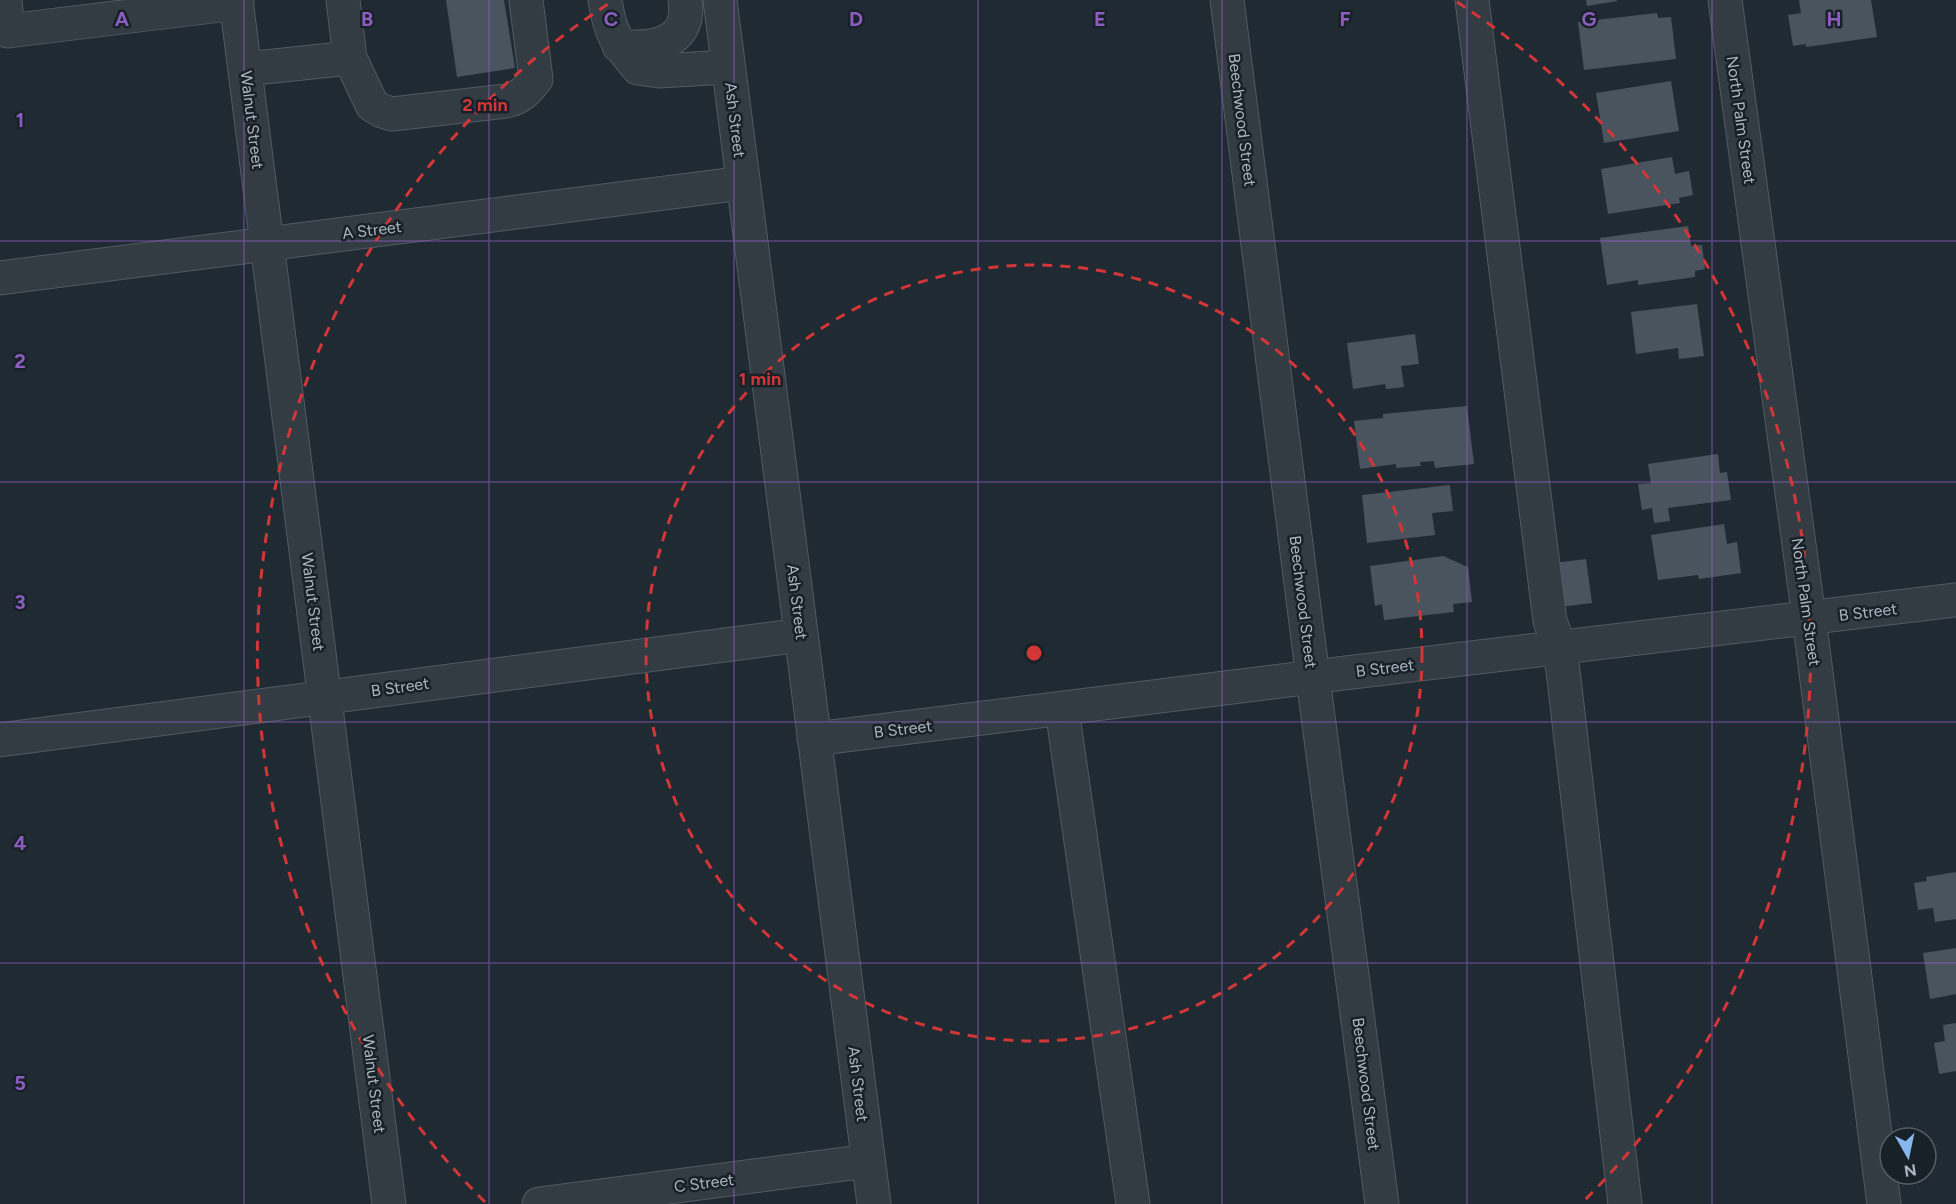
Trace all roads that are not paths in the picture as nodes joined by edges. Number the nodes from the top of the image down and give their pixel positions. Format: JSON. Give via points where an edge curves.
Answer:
{"nodes":[{"id":1,"x":4,"y":0,"type":"edge"},
{"id":2,"x":343,"y":0,"type":"edge"},
{"id":3,"x":526,"y":0,"type":"edge"},
{"id":4,"x":605,"y":0,"type":"edge"},
{"id":5,"x":686,"y":0,"type":"edge"},
{"id":6,"x":720,"y":0,"type":"edge"},
{"id":7,"x":1227,"y":0,"type":"edge"},
{"id":8,"x":1472,"y":0,"type":"edge"},
{"id":9,"x":1725,"y":0,"type":"edge"},
{"id":10,"x":237,"y":1,"type":"edge"},
{"id":11,"x":619,"y":46,"type":"junction"},
{"id":12,"x":350,"y":58,"type":"junction"},
{"id":13,"x":728,"y":67,"type":"junction"},
{"id":14,"x":245,"y":69,"type":"junction"},
{"id":15,"x":743,"y":183,"type":"junction"},
{"id":16,"x":267,"y":244,"type":"junction"},
{"id":17,"x":0,"y":278,"type":"edge"},
{"id":18,"x":1956,"y":600,"type":"edge"},
{"id":19,"x":1809,"y":618,"type":"junction"},
{"id":20,"x":801,"y":634,"type":"junction"},
{"id":21,"x":1560,"y":648,"type":"junction"},
{"id":22,"x":1313,"y":678,"type":"junction"},
{"id":23,"x":325,"y":697,"type":"junction"},
{"id":24,"x":1062,"y":709,"type":"junction"},
{"id":25,"x":814,"y":739,"type":"junction"},
{"id":26,"x":0,"y":740,"type":"edge"},
{"id":27,"x":868,"y":1161,"type":"junction"},
{"id":28,"x":390,"y":1204,"type":"edge"},
{"id":29,"x":539,"y":1204,"type":"edge"},
{"id":30,"x":874,"y":1204,"type":"edge"},
{"id":31,"x":1132,"y":1204,"type":"edge"},
{"id":32,"x":1382,"y":1204,"type":"edge"},
{"id":33,"x":1625,"y":1204,"type":"edge"},
{"id":34,"x":1884,"y":1204,"type":"edge"}],
"edges":[{"from":1,"to":10,"type":"street","via":[[9,31]]},
{"from":2,"to":12,"type":"street"},
{"from":3,"to":12,"type":"street","via":[[536,79],[517,98],[392,114],[372,105]]},
{"from":4,"to":11,"type":"street","via":[[609,27]]},
{"from":5,"to":11,"type":"street","via":[[687,9],[676,36],[662,44],[640,48]]},
{"from":6,"to":13,"type":"street","name":"Ash Street"},
{"from":7,"to":22,"type":"street","name":"Beechwood Street"},
{"from":8,"to":21,"type":"street","via":[[1550,621]]},
{"from":9,"to":19,"type":"street","name":"North Palm Street"},
{"from":10,"to":14,"type":"street","name":"Walnut Street"},
{"from":11,"to":13,"type":"street","via":[[638,68],[659,71]]},
{"from":12,"to":14,"type":"street"},
{"from":13,"to":15,"type":"street","name":"Ash Street"},
{"from":14,"to":16,"type":"street","name":"Walnut Street"},
{"from":15,"to":16,"type":"street","name":"A Street"},
{"from":15,"to":20,"type":"street","name":"Ash Street"},
{"from":16,"to":17,"type":"street","name":"A Street"},
{"from":16,"to":23,"type":"street","name":"Walnut Street"},
{"from":18,"to":19,"type":"street","name":"B Street"},
{"from":19,"to":21,"type":"street","name":"B Street"},
{"from":19,"to":34,"type":"street","name":"North Palm Street"},
{"from":20,"to":23,"type":"street","name":"B Street"},
{"from":20,"to":25,"type":"street","name":"Ash Street"},
{"from":21,"to":22,"type":"street","name":"B Street"},
{"from":21,"to":33,"type":"street"},
{"from":22,"to":24,"type":"street","name":"B Street"},
{"from":22,"to":32,"type":"street","name":"Beechwood Street"},
{"from":23,"to":26,"type":"street","name":"B Street"},
{"from":23,"to":28,"type":"street","name":"Walnut Street"},
{"from":24,"to":25,"type":"street","name":"B Street"},
{"from":24,"to":31,"type":"street"},
{"from":25,"to":27,"type":"street","name":"Ash Street"},
{"from":27,"to":29,"type":"street","name":"C Street"},
{"from":27,"to":30,"type":"street","name":"Ash Street"}]}
